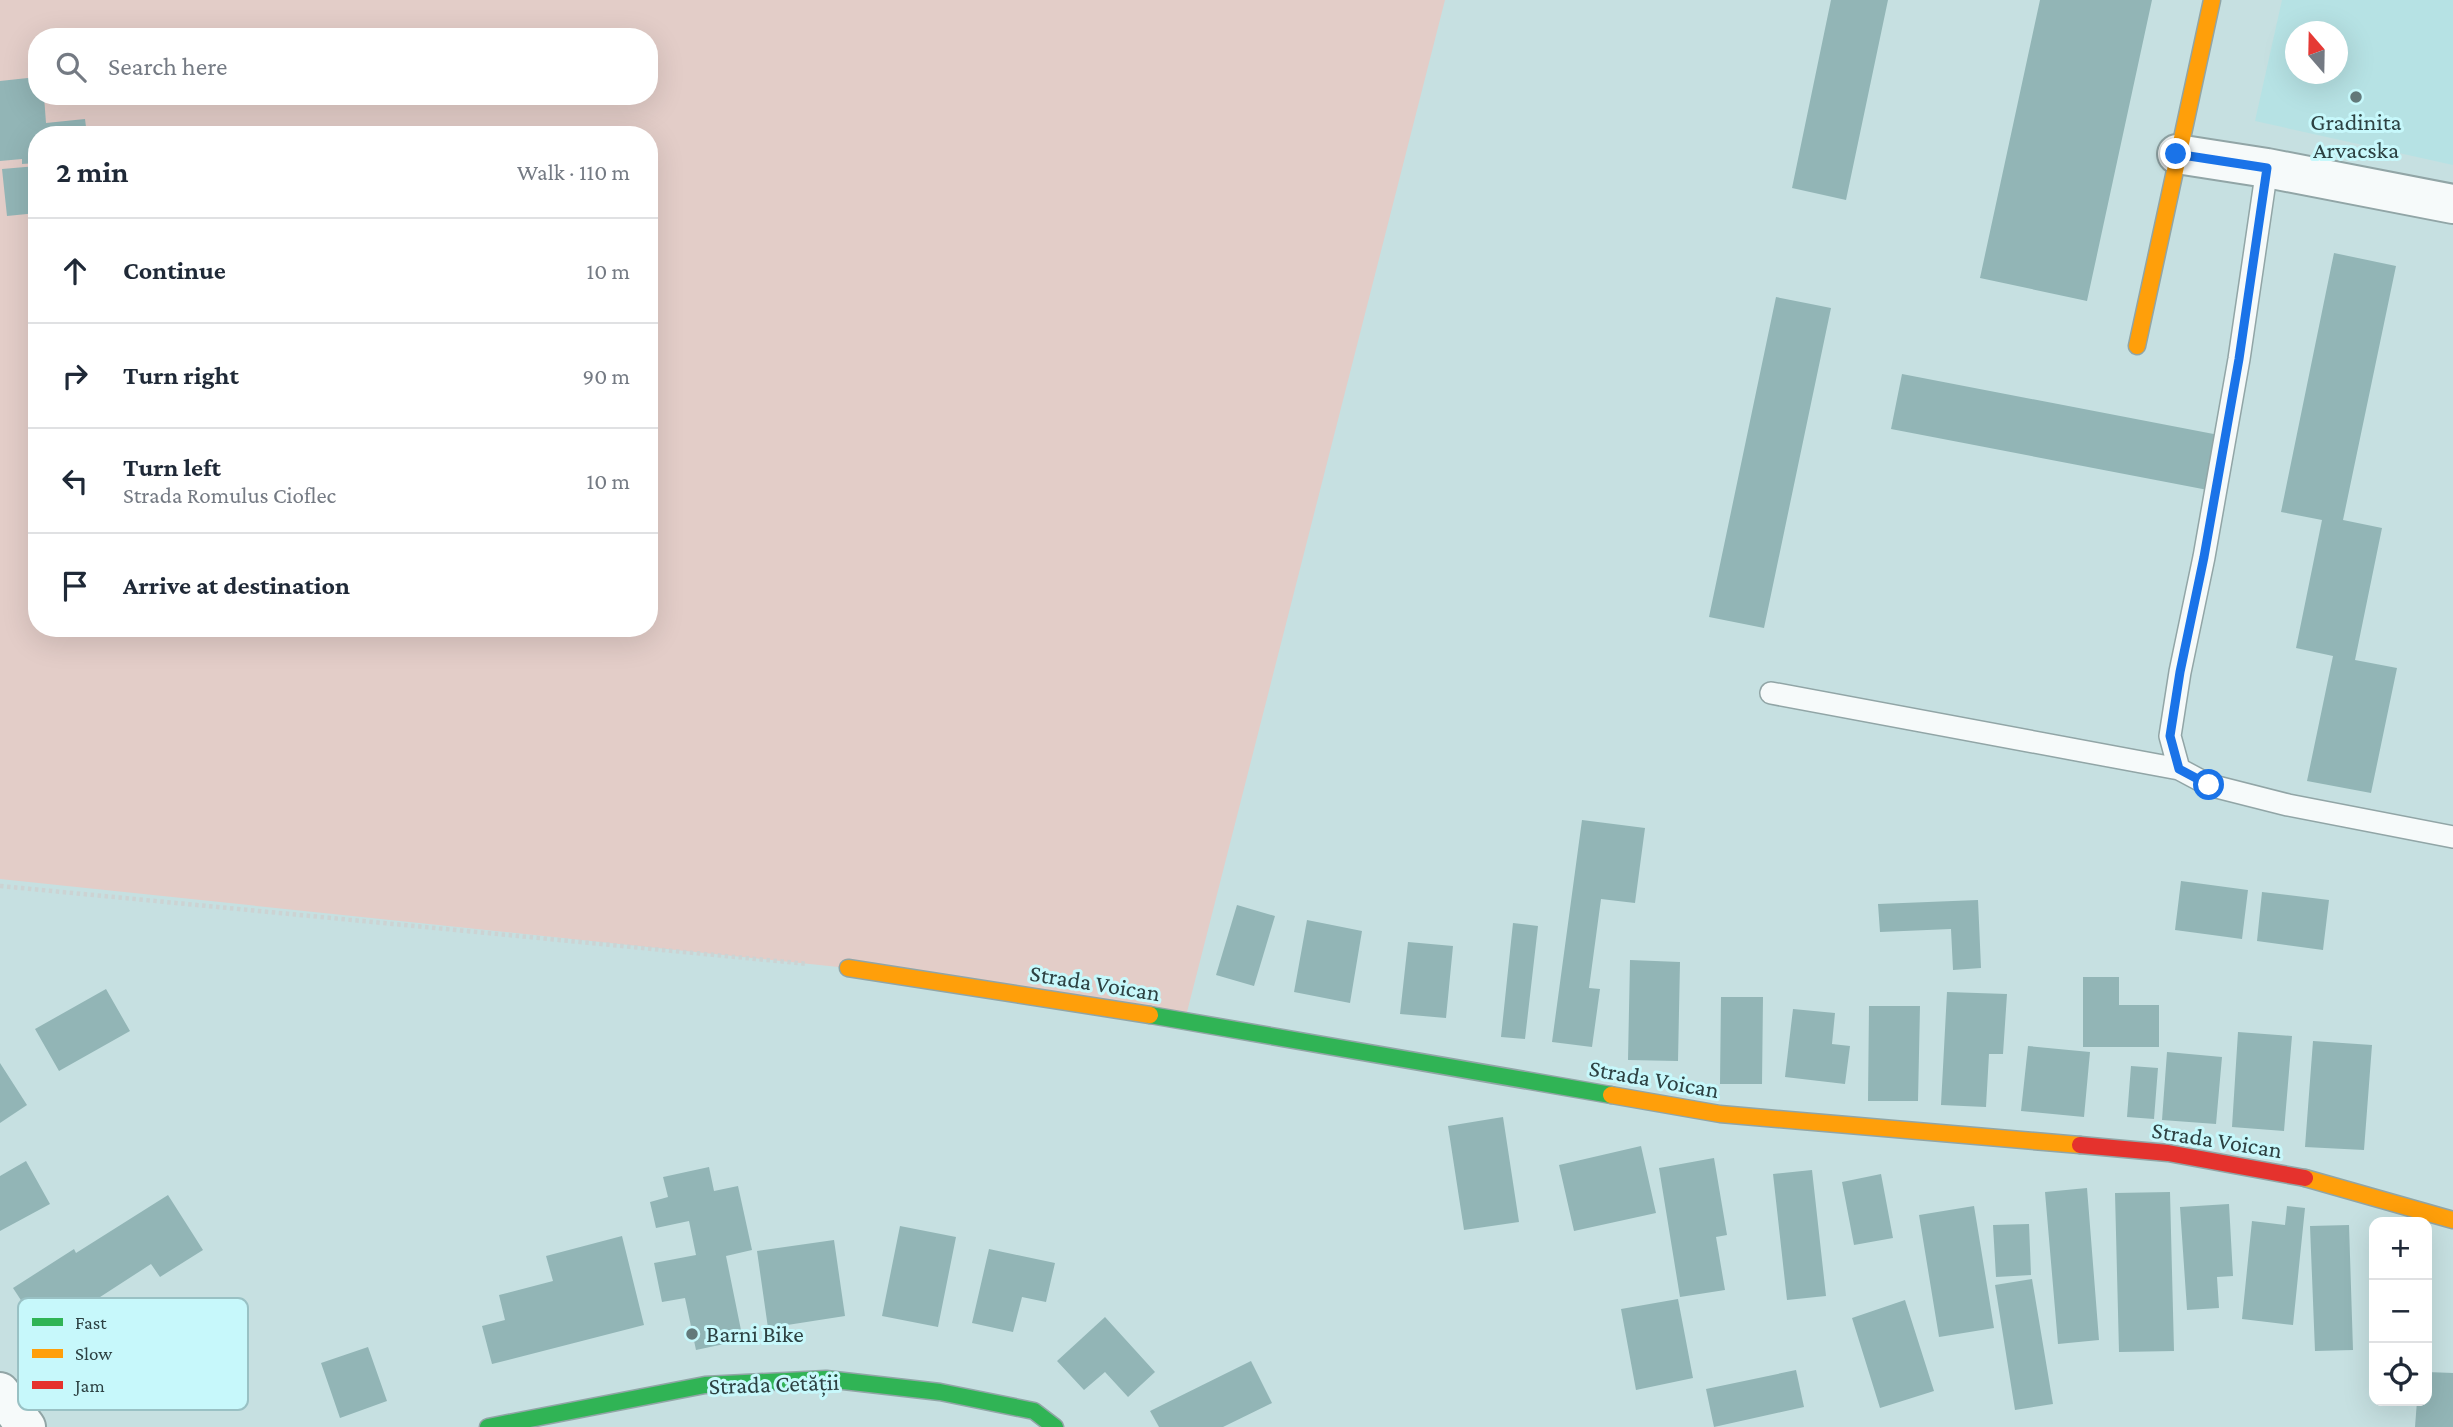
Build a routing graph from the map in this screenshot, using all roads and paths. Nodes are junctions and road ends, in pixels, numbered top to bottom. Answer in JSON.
{"nodes":[{"id":1,"x":2212,"y":0,"type":"edge"},
{"id":2,"x":2176,"y":154,"type":"junction"},
{"id":3,"x":2267,"y":168,"type":"junction"},
{"id":4,"x":2453,"y":204,"type":"edge"},
{"id":5,"x":2137,"y":346,"type":"dead end"},
{"id":6,"x":1771,"y":693,"type":"dead end"},
{"id":7,"x":2179,"y":769,"type":"junction"},
{"id":8,"x":2453,"y":836,"type":"edge"},
{"id":9,"x":0,"y":886,"type":"edge"},
{"id":10,"x":848,"y":968,"type":"joint"},
{"id":11,"x":2453,"y":1220,"type":"edge"},
{"id":12,"x":0,"y":1392,"type":"edge"},
{"id":13,"x":26,"y":1427,"type":"edge"},
{"id":14,"x":488,"y":1427,"type":"edge"},
{"id":15,"x":1055,"y":1427,"type":"edge"}],
"edges":[{"from":1,"to":2,"type":"street"},
{"from":2,"to":3,"type":"street"},
{"from":2,"to":5,"type":"street"},
{"from":3,"to":4,"type":"street"},
{"from":3,"to":7,"type":"lane"},
{"from":6,"to":7,"type":"lane"},
{"from":7,"to":8,"type":"lane"},
{"from":9,"to":10,"type":"path"},
{"from":10,"to":11,"type":"street","name":"Strada Voican"},
{"from":12,"to":13,"type":"street"},
{"from":14,"to":15,"type":"street","name":"Strada Cetății"}]}
